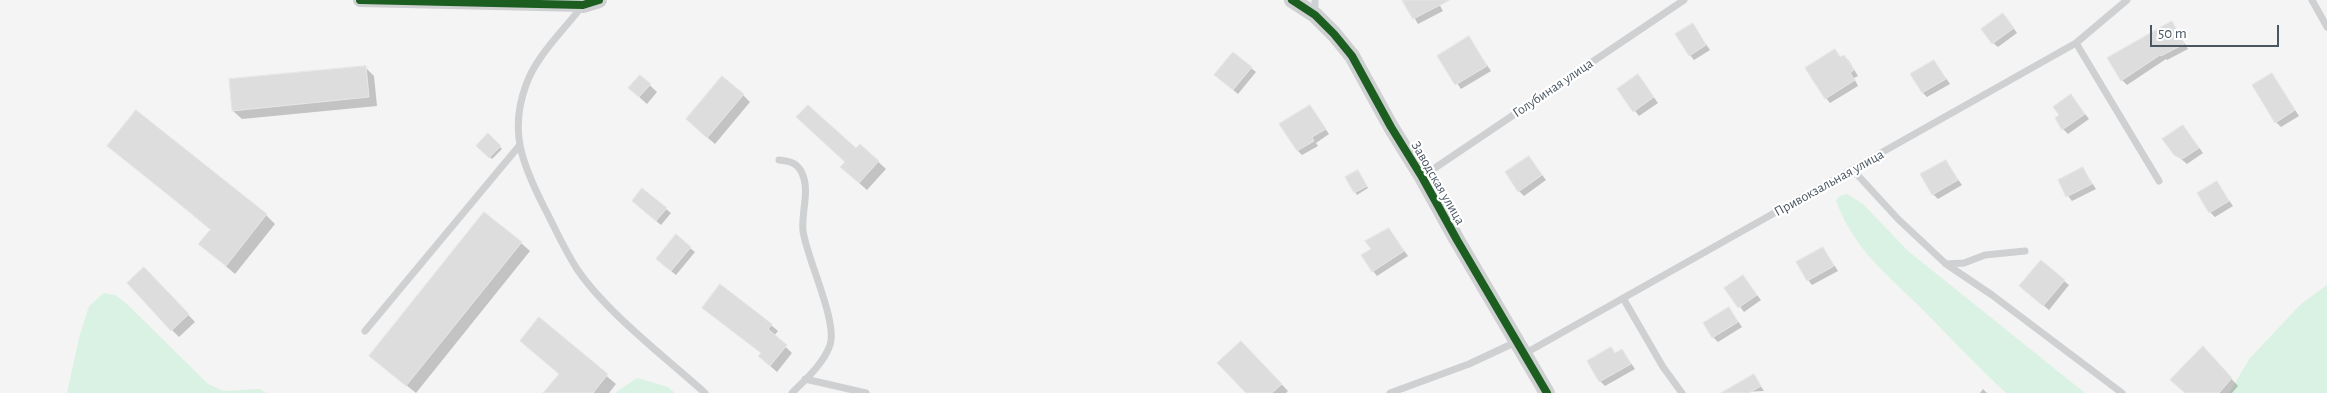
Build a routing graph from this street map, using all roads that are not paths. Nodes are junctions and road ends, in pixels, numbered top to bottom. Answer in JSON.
{"nodes":[{"id":1,"x":360,"y":0,"type":"edge"},
{"id":2,"x":599,"y":0,"type":"edge"},
{"id":3,"x":1292,"y":0,"type":"edge"},
{"id":4,"x":1684,"y":0,"type":"edge"},
{"id":5,"x":2127,"y":0,"type":"edge"},
{"id":6,"x":2312,"y":0,"type":"edge"},
{"id":7,"x":583,"y":5,"type":"junction"},
{"id":8,"x":1315,"y":8,"type":"edge"},
{"id":9,"x":2327,"y":27,"type":"edge"},
{"id":10,"x":2076,"y":42,"type":"junction"},
{"id":11,"x":518,"y":146,"type":"junction"},
{"id":12,"x":779,"y":160,"type":"dead end"},
{"id":13,"x":1853,"y":170,"type":"junction"},
{"id":14,"x":1422,"y":177,"type":"junction"},
{"id":15,"x":2159,"y":181,"type":"dead end"},
{"id":16,"x":2025,"y":251,"type":"dead end"},
{"id":17,"x":1946,"y":264,"type":"junction"},
{"id":18,"x":1623,"y":298,"type":"junction"},
{"id":19,"x":365,"y":331,"type":"dead end"},
{"id":20,"x":1520,"y":348,"type":"junction"},
{"id":21,"x":805,"y":379,"type":"junction"},
{"id":22,"x":705,"y":393,"type":"edge"},
{"id":23,"x":792,"y":393,"type":"edge"},
{"id":24,"x":866,"y":393,"type":"edge"},
{"id":25,"x":1390,"y":393,"type":"edge"},
{"id":26,"x":1547,"y":393,"type":"edge"},
{"id":27,"x":1682,"y":393,"type":"edge"},
{"id":28,"x":2122,"y":393,"type":"edge"}],
"edges":[{"from":1,"to":7,"type":"street"},
{"from":2,"to":7,"type":"street"},
{"from":3,"to":8,"type":"street","name":"Заводская улица"},
{"from":4,"to":14,"type":"lane","name":"Голубиная улица"},
{"from":5,"to":10,"type":"lane","name":"Привокзальная улица"},
{"from":6,"to":9,"type":"lane"},
{"from":7,"to":11,"type":"lane"},
{"from":8,"to":14,"type":"street","name":"Заводская улица"},
{"from":10,"to":13,"type":"lane","name":"Привокзальная улица"},
{"from":10,"to":15,"type":"lane"},
{"from":11,"to":19,"type":"lane"},
{"from":11,"to":22,"type":"lane"},
{"from":12,"to":21,"type":"lane"},
{"from":13,"to":17,"type":"lane"},
{"from":13,"to":18,"type":"lane","name":"Привокзальная улица"},
{"from":14,"to":20,"type":"street","name":"Заводская улица"},
{"from":16,"to":17,"type":"lane"},
{"from":17,"to":28,"type":"lane"},
{"from":18,"to":20,"type":"lane","name":"Привокзальная улица"},
{"from":18,"to":27,"type":"lane"},
{"from":20,"to":25,"type":"lane","name":"Привокзальная улица"},
{"from":20,"to":26,"type":"street","name":"Заводская улица"},
{"from":21,"to":23,"type":"lane"},
{"from":21,"to":24,"type":"lane"}]}
